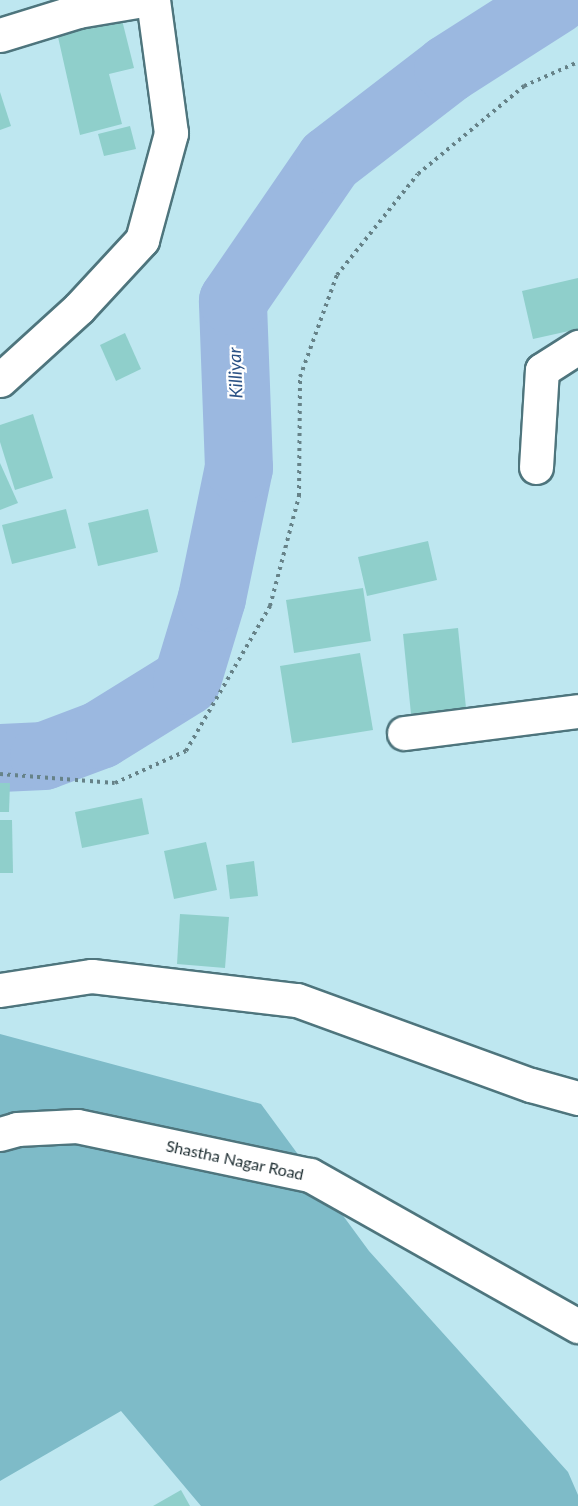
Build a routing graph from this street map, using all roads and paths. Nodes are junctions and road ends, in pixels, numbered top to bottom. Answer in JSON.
{"nodes":[{"id":1,"x":143,"y":0,"type":"edge"},
{"id":2,"x":153,"y":0,"type":"edge"},
{"id":3,"x":0,"y":35,"type":"edge"},
{"id":4,"x":578,"y":62,"type":"edge"},
{"id":5,"x":578,"y":347,"type":"edge"},
{"id":6,"x":0,"y":380,"type":"edge"},
{"id":7,"x":536,"y":467,"type":"dead end"},
{"id":8,"x":578,"y":711,"type":"edge"},
{"id":9,"x":404,"y":733,"type":"dead end"},
{"id":10,"x":0,"y":774,"type":"edge"},
{"id":11,"x":0,"y":990,"type":"edge"},
{"id":12,"x":578,"y":1098,"type":"edge"},
{"id":13,"x":0,"y":1134,"type":"edge"},
{"id":14,"x":578,"y":1326,"type":"edge"}],
"edges":[{"from":1,"to":3,"type":"street"},
{"from":2,"to":6,"type":"street"},
{"from":4,"to":10,"type":"path"},
{"from":5,"to":7,"type":"street"},
{"from":8,"to":9,"type":"street"},
{"from":11,"to":12,"type":"street"},
{"from":13,"to":14,"type":"street","name":"Shastha Nagar Road"}]}
